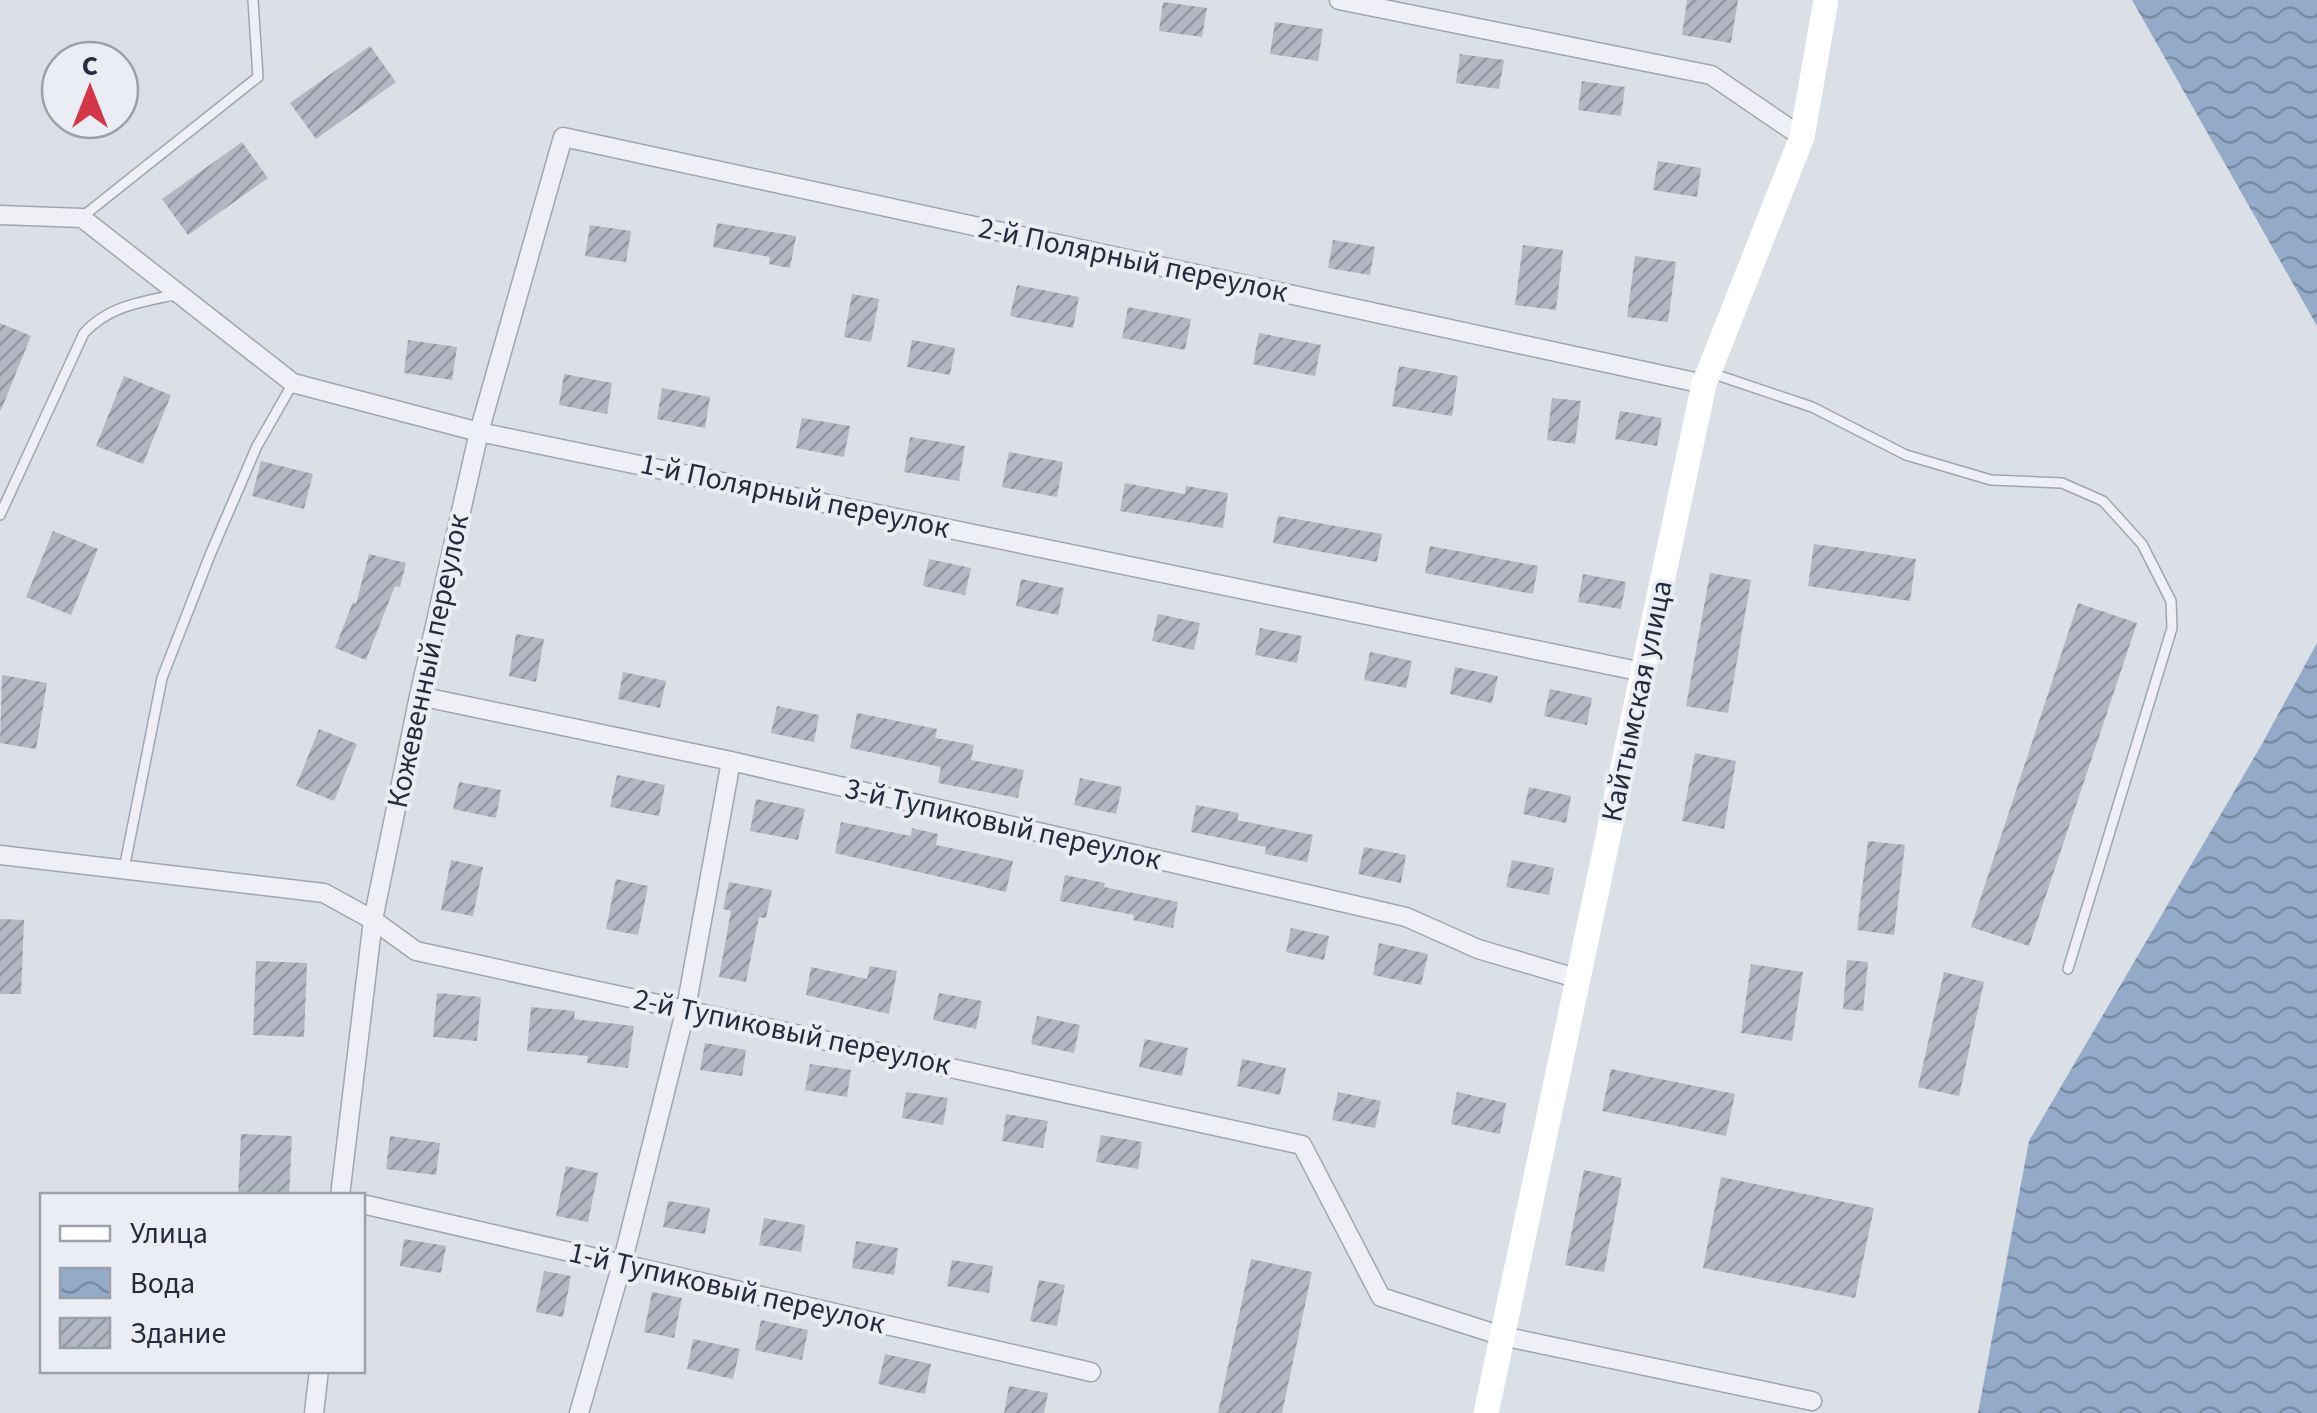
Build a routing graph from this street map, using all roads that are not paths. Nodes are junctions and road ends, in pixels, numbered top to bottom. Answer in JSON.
{"nodes":[{"id":1,"x":253,"y":0,"type":"edge"},
{"id":2,"x":1339,"y":0,"type":"edge"},
{"id":3,"x":1826,"y":0,"type":"edge"},
{"id":4,"x":563,"y":136,"type":"joint"},
{"id":5,"x":1802,"y":136,"type":"junction"},
{"id":6,"x":0,"y":214,"type":"edge"},
{"id":7,"x":82,"y":218,"type":"junction"},
{"id":8,"x":178,"y":294,"type":"junction"},
{"id":9,"x":1706,"y":378,"type":"junction"},
{"id":10,"x":293,"y":384,"type":"junction"},
{"id":11,"x":479,"y":432,"type":"junction"},
{"id":12,"x":0,"y":515,"type":"edge"},
{"id":13,"x":1643,"y":672,"type":"junction"},
{"id":14,"x":419,"y":696,"type":"junction"},
{"id":15,"x":731,"y":761,"type":"junction"},
{"id":16,"x":0,"y":855,"type":"edge"},
{"id":17,"x":124,"y":870,"type":"junction"},
{"id":18,"x":372,"y":920,"type":"junction"},
{"id":19,"x":2068,"y":968,"type":"dead end"},
{"id":20,"x":1579,"y":979,"type":"junction"},
{"id":21,"x":686,"y":1008,"type":"junction"},
{"id":22,"x":340,"y":1193,"type":"edge"},
{"id":23,"x":365,"y":1205,"type":"edge"},
{"id":24,"x":622,"y":1264,"type":"junction"},
{"id":25,"x":1502,"y":1336,"type":"junction"},
{"id":26,"x":1091,"y":1372,"type":"dead end"},
{"id":27,"x":319,"y":1373,"type":"edge"},
{"id":28,"x":1812,"y":1402,"type":"dead end"},
{"id":29,"x":314,"y":1413,"type":"edge"},
{"id":30,"x":579,"y":1413,"type":"edge"},
{"id":31,"x":1486,"y":1413,"type":"edge"}],
"edges":[{"from":1,"to":7,"type":"lane"},
{"from":2,"to":5,"type":"street"},
{"from":3,"to":5,"type":"street","name":"Кайтымская улица"},
{"from":4,"to":9,"type":"street","name":"2-й Полярный переулок"},
{"from":4,"to":11,"type":"street","name":"Кожевенный переулок"},
{"from":5,"to":9,"type":"street","name":"Кайтымская улица"},
{"from":6,"to":7,"type":"street"},
{"from":7,"to":8,"type":"street","name":"1-й Полярный переулок"},
{"from":8,"to":10,"type":"street","name":"1-й Полярный переулок"},
{"from":8,"to":12,"type":"lane"},
{"from":9,"to":13,"type":"street","name":"Кайтымская улица"},
{"from":9,"to":19,"type":"lane"},
{"from":10,"to":11,"type":"street","name":"1-й Полярный переулок"},
{"from":10,"to":17,"type":"lane"},
{"from":11,"to":13,"type":"street","name":"1-й Полярный переулок"},
{"from":11,"to":14,"type":"street","name":"Кожевенный переулок"},
{"from":13,"to":20,"type":"street","name":"Кайтымская улица"},
{"from":14,"to":15,"type":"street","name":"3-й Тупиковый переулок"},
{"from":14,"to":18,"type":"street","name":"Кожевенный переулок"},
{"from":15,"to":20,"type":"street","name":"3-й Тупиковый переулок"},
{"from":15,"to":21,"type":"street"},
{"from":16,"to":17,"type":"street","name":"2-й Тупиковый переулок"},
{"from":17,"to":18,"type":"street","name":"2-й Тупиковый переулок"},
{"from":18,"to":21,"type":"street","name":"2-й Тупиковый переулок"},
{"from":18,"to":22,"type":"street","name":"Кожевенный переулок"},
{"from":20,"to":25,"type":"street","name":"Кайтымская улица"},
{"from":21,"to":24,"type":"street"},
{"from":21,"to":25,"type":"street","name":"2-й Тупиковый переулок"},
{"from":23,"to":24,"type":"street","name":"1-й Тупиковый переулок"},
{"from":24,"to":26,"type":"street","name":"1-й Тупиковый переулок"},
{"from":24,"to":30,"type":"street"},
{"from":25,"to":28,"type":"street","name":"2-й Тупиковый переулок"},
{"from":25,"to":31,"type":"street","name":"Кайтымская улица"},
{"from":27,"to":29,"type":"street"}]}
